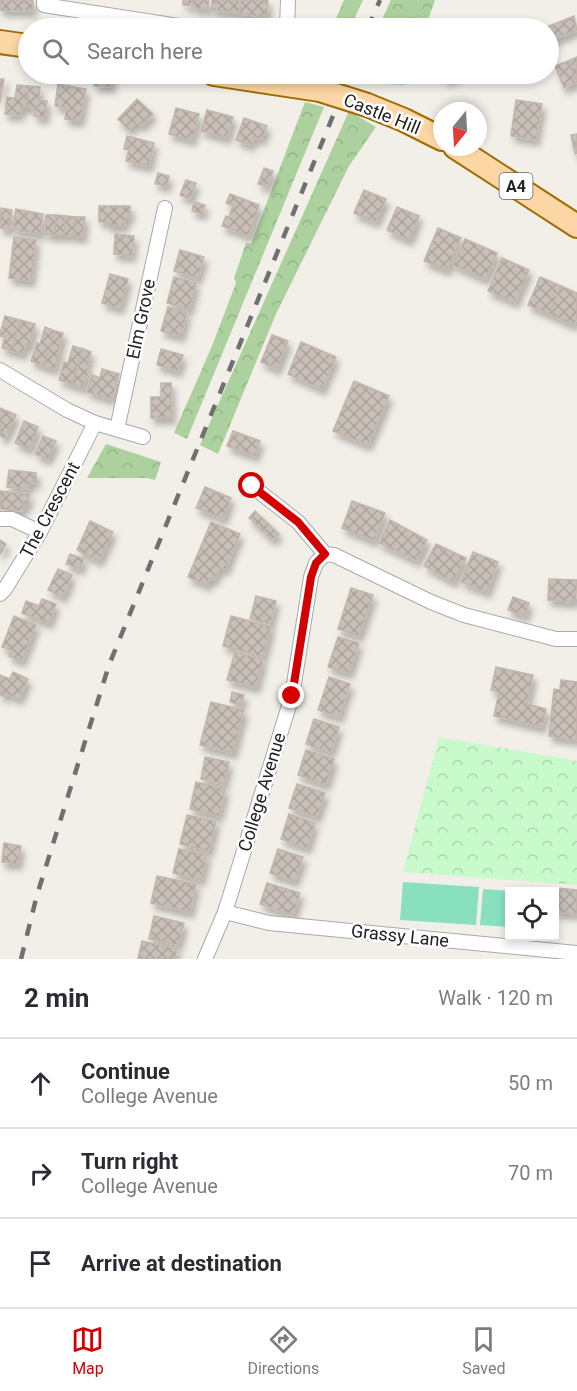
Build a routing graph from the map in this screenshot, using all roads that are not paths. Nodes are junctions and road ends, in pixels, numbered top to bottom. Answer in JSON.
{"nodes":[{"id":1,"x":288,"y":0,"type":"edge"},
{"id":2,"x":44,"y":3,"type":"edge"},
{"id":3,"x":132,"y":18,"type":"edge"},
{"id":4,"x":287,"y":18,"type":"edge"},
{"id":5,"x":0,"y":42,"type":"edge"},
{"id":6,"x":18,"y":45,"type":"edge"},
{"id":7,"x":280,"y":84,"type":"edge"},
{"id":8,"x":433,"y":134,"type":"edge"},
{"id":9,"x":469,"y":156,"type":"edge"},
{"id":10,"x":165,"y":208,"type":"dead end"},
{"id":11,"x":577,"y":226,"type":"edge"},
{"id":12,"x":0,"y":370,"type":"edge"},
{"id":13,"x":95,"y":423,"type":"junction"},
{"id":14,"x":117,"y":429,"type":"junction"},
{"id":15,"x":143,"y":437,"type":"dead end"},
{"id":16,"x":252,"y":486,"type":"dead end"},
{"id":17,"x":0,"y":519,"type":"edge"},
{"id":18,"x":40,"y":532,"type":"junction"},
{"id":19,"x":325,"y":554,"type":"junction"},
{"id":20,"x":0,"y":594,"type":"edge"},
{"id":21,"x":577,"y":639,"type":"edge"},
{"id":22,"x":225,"y":912,"type":"junction"},
{"id":23,"x":577,"y":953,"type":"edge"},
{"id":24,"x":205,"y":959,"type":"edge"}],
"edges":[{"from":1,"to":4,"type":"street"},
{"from":2,"to":3,"type":"street"},
{"from":5,"to":6,"type":"main road"},
{"from":7,"to":8,"type":"main road","name":"Castle Hill","bridge":true},
{"from":9,"to":11,"type":"main road","number":"A4"},
{"from":10,"to":14,"type":"street","name":"Elm Grove"},
{"from":12,"to":13,"type":"street"},
{"from":13,"to":14,"type":"street"},
{"from":13,"to":18,"type":"street","name":"The Crescent"},
{"from":14,"to":15,"type":"street"},
{"from":16,"to":19,"type":"street"},
{"from":17,"to":18,"type":"street"},
{"from":18,"to":20,"type":"street","name":"The Crescent"},
{"from":19,"to":21,"type":"street"},
{"from":19,"to":22,"type":"street","name":"College Avenue"},
{"from":22,"to":23,"type":"street","name":"Grassy Lane"},
{"from":22,"to":24,"type":"street","name":"College Avenue"}]}
